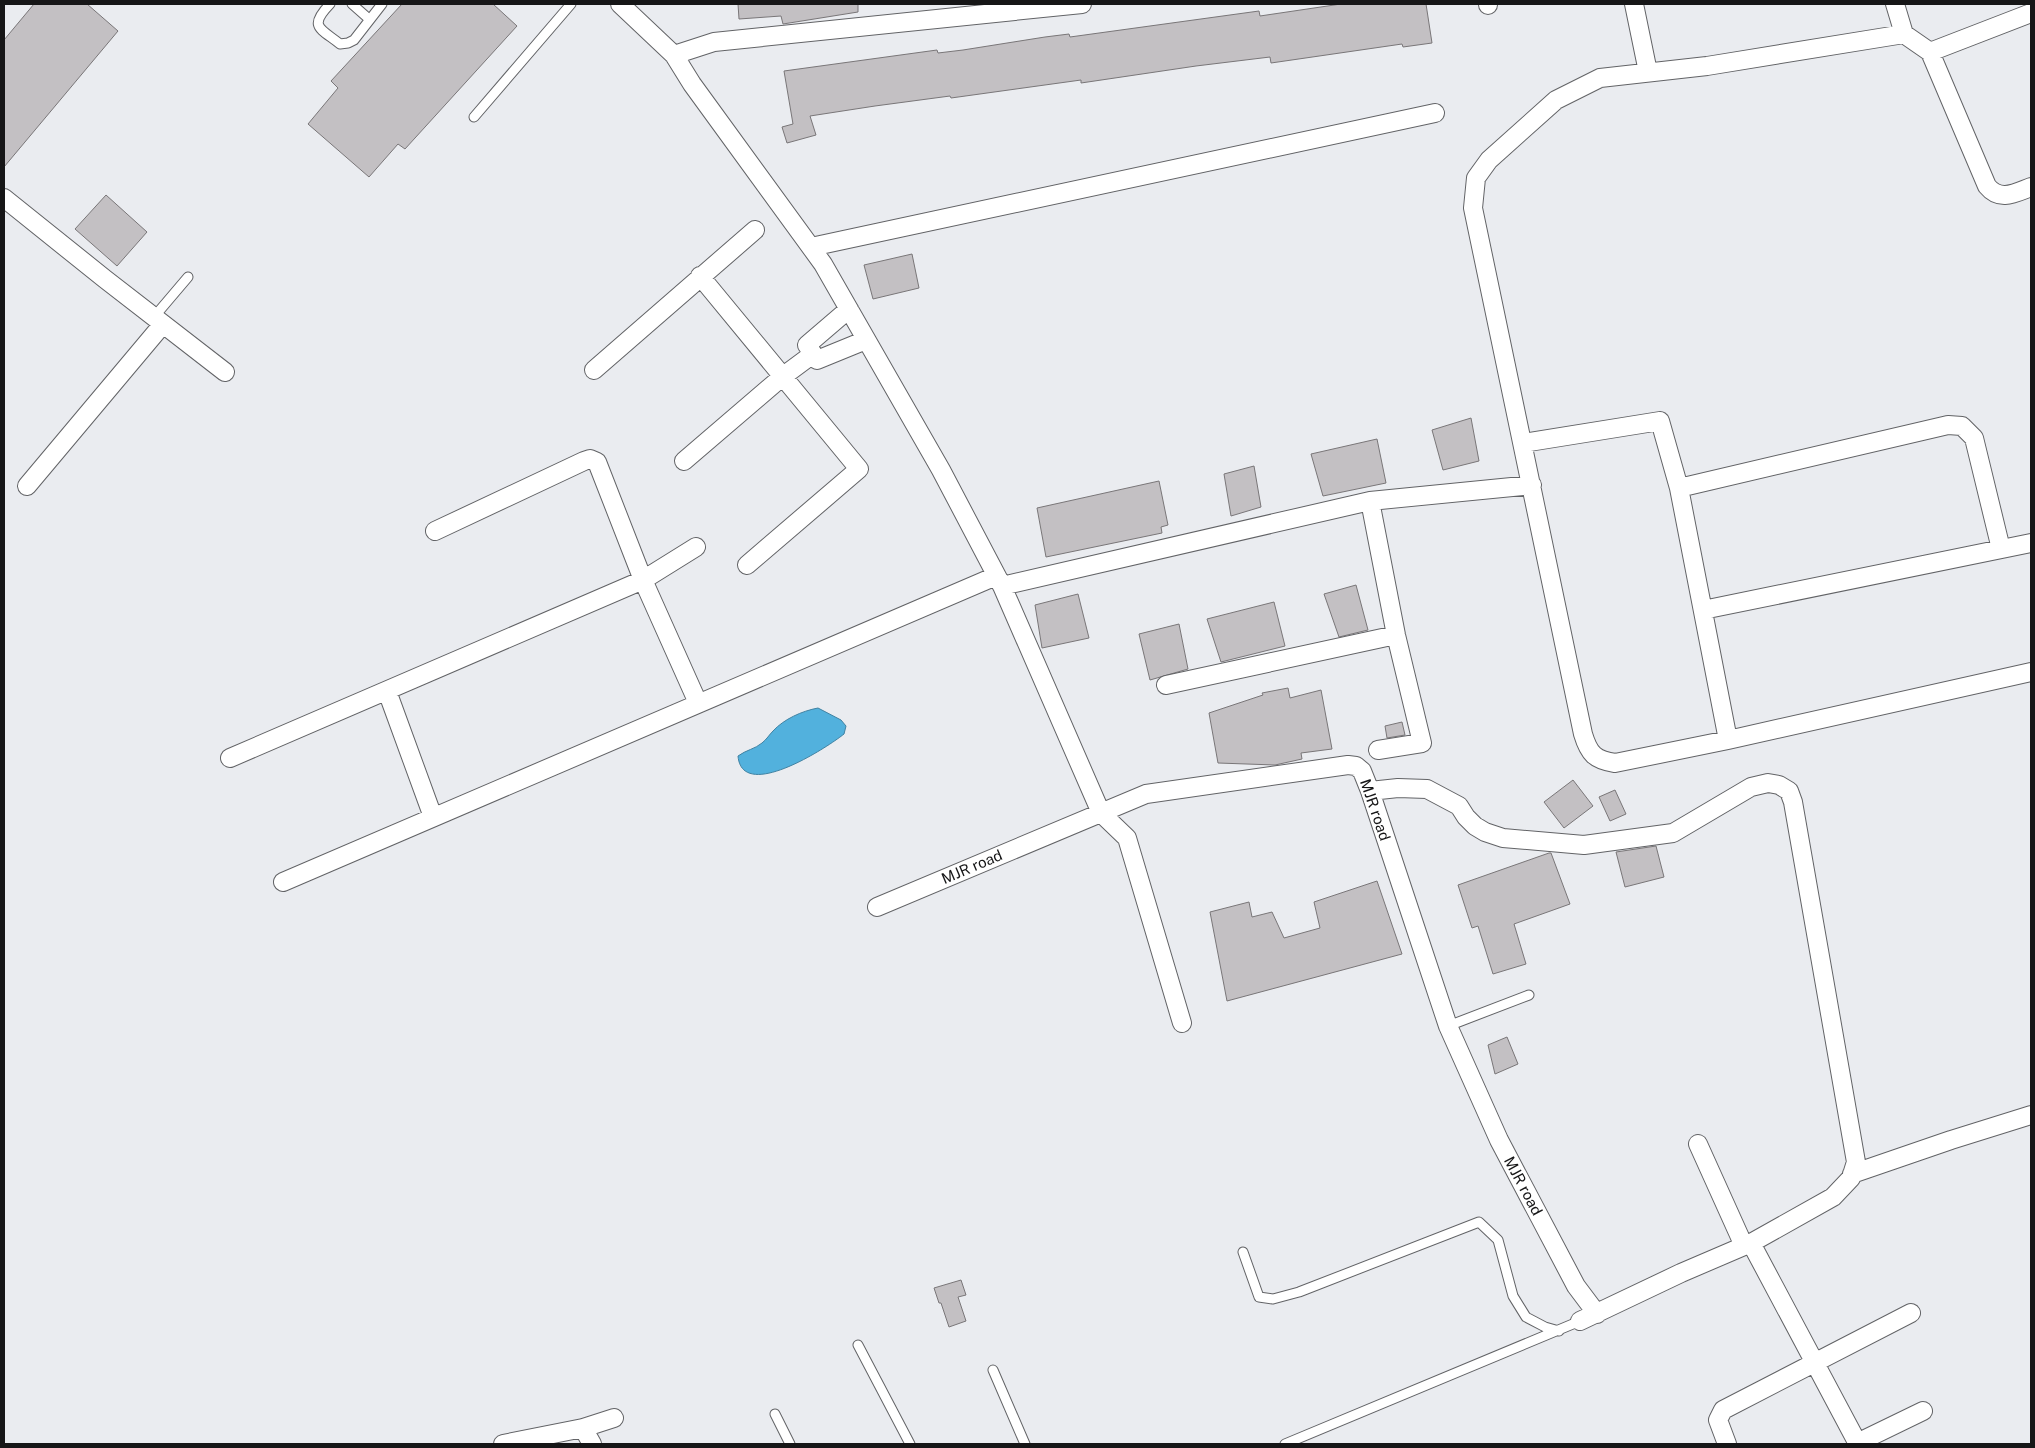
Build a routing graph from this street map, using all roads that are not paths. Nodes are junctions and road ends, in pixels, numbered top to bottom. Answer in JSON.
{"nodes":[{"id":1,"x":330,"y":4,"type":"edge"},
{"id":2,"x":352,"y":4,"type":"edge"},
{"id":3,"x":382,"y":4,"type":"edge"},
{"id":4,"x":571,"y":4,"type":"edge"},
{"id":5,"x":620,"y":4,"type":"edge"},
{"id":6,"x":1082,"y":4,"type":"edge"},
{"id":7,"x":1634,"y":4,"type":"edge"},
{"id":8,"x":1895,"y":4,"type":"edge"},
{"id":9,"x":2031,"y":13,"type":"edge"},
{"id":10,"x":369,"y":19,"type":"junction"},
{"id":11,"x":1904,"y":34,"type":"junction"},
{"id":12,"x":1930,"y":52,"type":"junction"},
{"id":13,"x":674,"y":55,"type":"junction"},
{"id":14,"x":1648,"y":72,"type":"junction"},
{"id":15,"x":1434,"y":113,"type":"dead end"},
{"id":16,"x":474,"y":117,"type":"dead end"},
{"id":17,"x":2031,"y":187,"type":"edge"},
{"id":18,"x":4,"y":198,"type":"edge"},
{"id":19,"x":755,"y":230,"type":"dead end"},
{"id":20,"x":811,"y":247,"type":"junction"},
{"id":21,"x":188,"y":276,"type":"dead end"},
{"id":22,"x":700,"y":276,"type":"junction"},
{"id":23,"x":849,"y":309,"type":"junction"},
{"id":24,"x":159,"y":320,"type":"junction"},
{"id":25,"x":866,"y":340,"type":"junction"},
{"id":26,"x":813,"y":354,"type":"junction"},
{"id":27,"x":594,"y":370,"type":"dead end"},
{"id":28,"x":226,"y":372,"type":"dead end"},
{"id":29,"x":782,"y":377,"type":"junction"},
{"id":30,"x":1523,"y":443,"type":"junction"},
{"id":31,"x":684,"y":461,"type":"dead end"},
{"id":32,"x":1532,"y":485,"type":"junction"},
{"id":33,"x":26,"y":486,"type":"dead end"},
{"id":34,"x":1679,"y":488,"type":"junction"},
{"id":35,"x":1370,"y":501,"type":"junction"},
{"id":36,"x":435,"y":531,"type":"dead end"},
{"id":37,"x":2031,"y":542,"type":"edge"},
{"id":38,"x":696,"y":548,"type":"dead end"},
{"id":39,"x":2001,"y":549,"type":"junction"},
{"id":40,"x":747,"y":565,"type":"dead end"},
{"id":41,"x":642,"y":580,"type":"junction"},
{"id":42,"x":999,"y":581,"type":"junction"},
{"id":43,"x":1703,"y":610,"type":"junction"},
{"id":44,"x":1396,"y":635,"type":"junction"},
{"id":45,"x":2031,"y":672,"type":"edge"},
{"id":46,"x":1166,"y":685,"type":"dead end"},
{"id":47,"x":387,"y":691,"type":"junction"},
{"id":48,"x":698,"y":703,"type":"junction"},
{"id":49,"x":1728,"y":740,"type":"junction"},
{"id":50,"x":1378,"y":750,"type":"dead end"},
{"id":51,"x":230,"y":758,"type":"dead end"},
{"id":52,"x":1370,"y":791,"type":"junction"},
{"id":53,"x":1101,"y":813,"type":"junction"},
{"id":54,"x":433,"y":817,"type":"junction"},
{"id":55,"x":283,"y":882,"type":"dead end"},
{"id":56,"x":877,"y":907,"type":"dead end"},
{"id":57,"x":1529,"y":995,"type":"dead end"},
{"id":58,"x":1182,"y":1023,"type":"dead end"},
{"id":59,"x":1448,"y":1026,"type":"junction"},
{"id":60,"x":2031,"y":1115,"type":"edge"},
{"id":61,"x":1698,"y":1144,"type":"dead end"},
{"id":62,"x":1852,"y":1174,"type":"junction"},
{"id":63,"x":1747,"y":1245,"type":"junction"},
{"id":64,"x":1242,"y":1252,"type":"dead end"},
{"id":65,"x":1911,"y":1313,"type":"dead end"},
{"id":66,"x":1597,"y":1314,"type":"junction"},
{"id":67,"x":1580,"y":1321,"type":"joint"},
{"id":68,"x":1559,"y":1331,"type":"junction"},
{"id":69,"x":858,"y":1345,"type":"dead end"},
{"id":70,"x":1815,"y":1363,"type":"junction"},
{"id":71,"x":993,"y":1370,"type":"dead end"},
{"id":72,"x":1923,"y":1411,"type":"dead end"},
{"id":73,"x":775,"y":1414,"type":"dead end"},
{"id":74,"x":614,"y":1418,"type":"dead end"},
{"id":75,"x":582,"y":1428,"type":"junction"},
{"id":76,"x":1857,"y":1443,"type":"edge"},
{"id":77,"x":503,"y":1444,"type":"edge"},
{"id":78,"x":592,"y":1444,"type":"edge"},
{"id":79,"x":790,"y":1444,"type":"edge"},
{"id":80,"x":910,"y":1444,"type":"edge"},
{"id":81,"x":1025,"y":1444,"type":"edge"},
{"id":82,"x":1286,"y":1444,"type":"edge"},
{"id":83,"x":1727,"y":1444,"type":"edge"}],
"edges":[{"from":1,"to":10,"type":"lane"},
{"from":2,"to":10,"type":"lane"},
{"from":3,"to":10,"type":"lane"},
{"from":4,"to":16,"type":"lane"},
{"from":5,"to":13,"type":"street"},
{"from":6,"to":13,"type":"street"},
{"from":7,"to":14,"type":"street"},
{"from":8,"to":11,"type":"street"},
{"from":9,"to":12,"type":"street"},
{"from":11,"to":12,"type":"street"},
{"from":11,"to":14,"type":"street"},
{"from":12,"to":17,"type":"street"},
{"from":13,"to":20,"type":"street"},
{"from":14,"to":30,"type":"street"},
{"from":15,"to":20,"type":"street"},
{"from":18,"to":24,"type":"street"},
{"from":19,"to":22,"type":"street"},
{"from":20,"to":23,"type":"street"},
{"from":21,"to":24,"type":"lane"},
{"from":22,"to":27,"type":"street"},
{"from":22,"to":29,"type":"street"},
{"from":23,"to":25,"type":"street"},
{"from":23,"to":26,"type":"street"},
{"from":24,"to":28,"type":"street"},
{"from":24,"to":33,"type":"street"},
{"from":25,"to":26,"type":"street"},
{"from":25,"to":42,"type":"street"},
{"from":26,"to":29,"type":"street"},
{"from":29,"to":31,"type":"street"},
{"from":29,"to":40,"type":"street"},
{"from":30,"to":32,"type":"street"},
{"from":30,"to":34,"type":"street"},
{"from":32,"to":35,"type":"street"},
{"from":32,"to":49,"type":"street"},
{"from":34,"to":39,"type":"street"},
{"from":34,"to":43,"type":"street"},
{"from":35,"to":42,"type":"street"},
{"from":35,"to":44,"type":"street"},
{"from":36,"to":41,"type":"street"},
{"from":37,"to":39,"type":"street"},
{"from":38,"to":41,"type":"street"},
{"from":39,"to":43,"type":"street"},
{"from":41,"to":47,"type":"street"},
{"from":41,"to":48,"type":"street"},
{"from":42,"to":48,"type":"street"},
{"from":42,"to":53,"type":"street"},
{"from":43,"to":49,"type":"street"},
{"from":44,"to":46,"type":"street"},
{"from":44,"to":50,"type":"street"},
{"from":45,"to":49,"type":"street"},
{"from":47,"to":51,"type":"street"},
{"from":47,"to":54,"type":"street"},
{"from":48,"to":54,"type":"street"},
{"from":52,"to":53,"type":"street","name":"MJR road"},
{"from":52,"to":59,"type":"street","name":"MJR road"},
{"from":52,"to":62,"type":"street"},
{"from":53,"to":56,"type":"street","name":"MJR road"},
{"from":53,"to":58,"type":"street"},
{"from":54,"to":55,"type":"street"},
{"from":57,"to":59,"type":"lane"},
{"from":59,"to":66,"type":"street","name":"MJR road"},
{"from":60,"to":62,"type":"street"},
{"from":61,"to":63,"type":"street"},
{"from":62,"to":63,"type":"street"},
{"from":63,"to":66,"type":"street"},
{"from":63,"to":70,"type":"street"},
{"from":64,"to":68,"type":"lane"},
{"from":65,"to":70,"type":"street"},
{"from":66,"to":67,"type":"street"},
{"from":67,"to":68,"type":"lane"},
{"from":68,"to":82,"type":"lane"},
{"from":69,"to":80,"type":"lane"},
{"from":70,"to":76,"type":"street"},
{"from":70,"to":83,"type":"street"},
{"from":71,"to":81,"type":"lane"},
{"from":72,"to":76,"type":"street"},
{"from":73,"to":79,"type":"lane"},
{"from":74,"to":75,"type":"street"},
{"from":75,"to":77,"type":"street"},
{"from":75,"to":78,"type":"street"}]}
